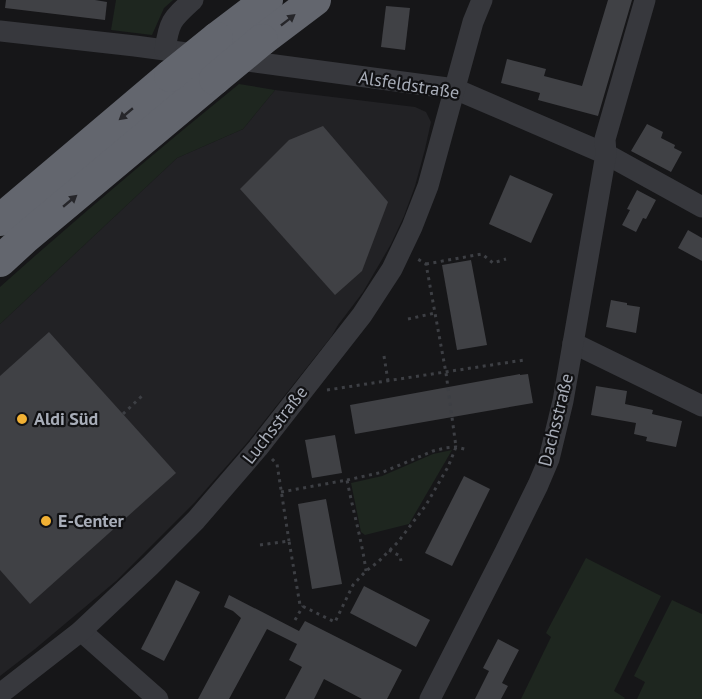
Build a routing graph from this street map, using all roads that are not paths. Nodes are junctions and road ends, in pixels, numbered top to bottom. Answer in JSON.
{"nodes":[{"id":1,"x":193,"y":0,"type":"edge"},
{"id":2,"x":267,"y":0,"type":"edge"},
{"id":3,"x":315,"y":0,"type":"edge"},
{"id":4,"x":482,"y":0,"type":"edge"},
{"id":5,"x":645,"y":0,"type":"edge"},
{"id":6,"x":0,"y":31,"type":"edge"},
{"id":7,"x":168,"y":64,"type":"junction"},
{"id":8,"x":455,"y":89,"type":"junction"},
{"id":9,"x":606,"y":154,"type":"junction"},
{"id":10,"x":702,"y":207,"type":"edge"},
{"id":11,"x":0,"y":220,"type":"edge"},
{"id":12,"x":0,"y":261,"type":"edge"},
{"id":13,"x":573,"y":343,"type":"junction"},
{"id":14,"x":702,"y":406,"type":"edge"},
{"id":15,"x":81,"y":631,"type":"junction"},
{"id":16,"x":0,"y":694,"type":"edge"},
{"id":17,"x":158,"y":699,"type":"edge"},
{"id":18,"x":430,"y":699,"type":"edge"}],
"edges":[{"from":1,"to":7,"type":"street"},
{"from":2,"to":7,"type":"highway","bridge":true},
{"from":12,"to":3,"type":"highway","one_way":true,"bridge":true},
{"from":4,"to":8,"type":"street","name":"Luchsstraße"},
{"from":5,"to":9,"type":"street","name":"Dachsstraße"},
{"from":6,"to":7,"type":"street","name":"Alsfeldstraße"},
{"from":7,"to":8,"type":"street","name":"Alsfeldstraße"},
{"from":7,"to":11,"type":"highway","one_way":true},
{"from":8,"to":9,"type":"street","name":"Alsfeldstraße"},
{"from":8,"to":15,"type":"street","name":"Luchsstraße"},
{"from":9,"to":10,"type":"street","name":"Alsfeldstraße"},
{"from":9,"to":13,"type":"street","name":"Dachsstraße"},
{"from":13,"to":14,"type":"street"},
{"from":13,"to":18,"type":"street","name":"Dachsstraße"},
{"from":15,"to":16,"type":"street","name":"Luchsstraße"},
{"from":15,"to":17,"type":"street"}]}
